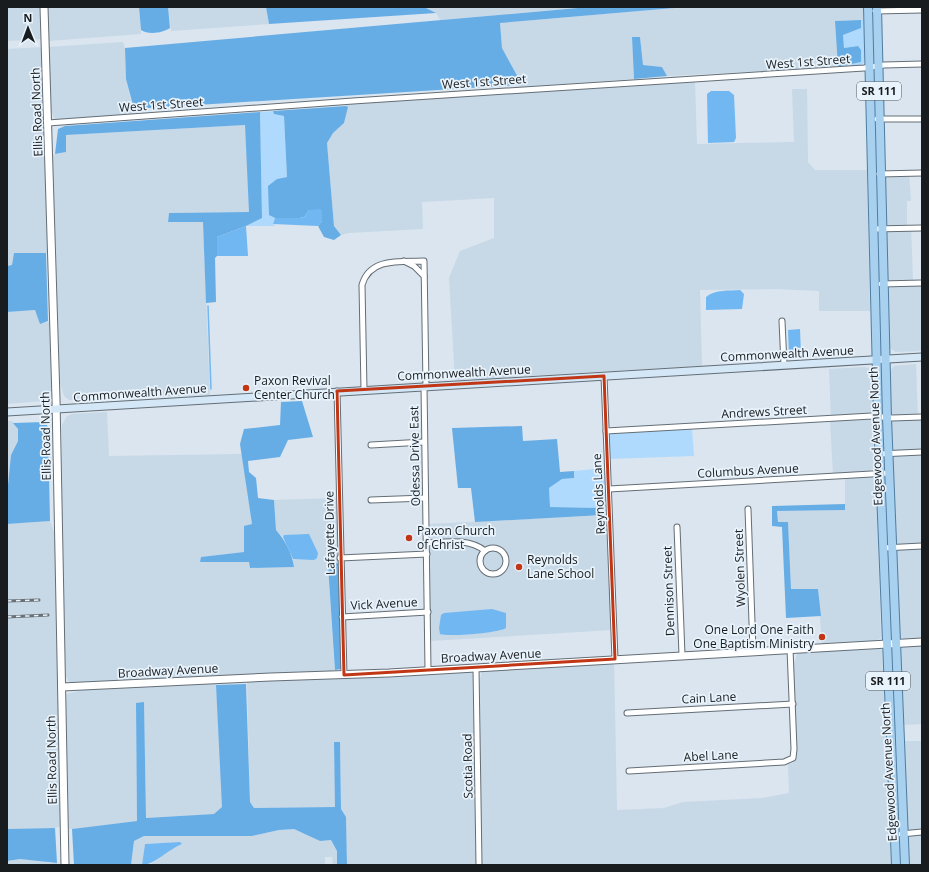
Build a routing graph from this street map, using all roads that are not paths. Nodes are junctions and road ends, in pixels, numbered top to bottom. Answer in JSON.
{"nodes":[{"id":1,"x":44,"y":7,"type":"edge"},
{"id":2,"x":869,"y":9,"type":"edge"},
{"id":3,"x":877,"y":9,"type":"edge"},
{"id":4,"x":922,"y":10,"type":"edge"},
{"id":5,"x":922,"y":64,"type":"edge"},
{"id":6,"x":879,"y":66,"type":"junction"},
{"id":7,"x":870,"y":68,"type":"junction"},
{"id":8,"x":875,"y":119,"type":"junction"},
{"id":9,"x":922,"y":119,"type":"edge"},
{"id":10,"x":48,"y":123,"type":"junction"},
{"id":11,"x":922,"y":173,"type":"edge"},
{"id":12,"x":877,"y":174,"type":"junction"},
{"id":13,"x":882,"y":228,"type":"junction"},
{"id":14,"x":922,"y":228,"type":"edge"},
{"id":15,"x":873,"y":229,"type":"junction"},
{"id":16,"x":404,"y":261,"type":"junction"},
{"id":17,"x":424,"y":276,"type":"junction"},
{"id":18,"x":922,"y":282,"type":"edge"},
{"id":19,"x":874,"y":284,"type":"junction"},
{"id":20,"x":884,"y":284,"type":"junction"},
{"id":21,"x":782,"y":321,"type":"dead end"},
{"id":22,"x":922,"y":357,"type":"edge"},
{"id":23,"x":886,"y":359,"type":"junction"},
{"id":24,"x":876,"y":360,"type":"junction"},
{"id":25,"x":784,"y":365,"type":"junction"},
{"id":26,"x":604,"y":376,"type":"junction"},
{"id":27,"x":425,"y":386,"type":"junction"},
{"id":28,"x":364,"y":390,"type":"junction"},
{"id":29,"x":337,"y":391,"type":"junction"},
{"id":30,"x":56,"y":409,"type":"junction"},
{"id":31,"x":7,"y":412,"type":"edge"},
{"id":32,"x":878,"y":417,"type":"junction"},
{"id":33,"x":887,"y":418,"type":"junction"},
{"id":34,"x":922,"y":418,"type":"edge"},
{"id":35,"x":606,"y":431,"type":"junction"},
{"id":36,"x":424,"y":442,"type":"junction"},
{"id":37,"x":371,"y":445,"type":"dead end"},
{"id":38,"x":922,"y":452,"type":"edge"},
{"id":39,"x":889,"y":453,"type":"junction"},
{"id":40,"x":879,"y":454,"type":"junction"},
{"id":41,"x":889,"y":473,"type":"junction"},
{"id":42,"x":880,"y":474,"type":"junction"},
{"id":43,"x":608,"y":489,"type":"junction"},
{"id":44,"x":425,"y":498,"type":"junction"},
{"id":45,"x":371,"y":500,"type":"dead end"},
{"id":46,"x":748,"y":509,"type":"dead end"},
{"id":47,"x":677,"y":527,"type":"dead end"},
{"id":48,"x":426,"y":542,"type":"junction"},
{"id":49,"x":922,"y":546,"type":"edge"},
{"id":50,"x":892,"y":547,"type":"junction"},
{"id":51,"x":883,"y":548,"type":"junction"},
{"id":52,"x":485,"y":551,"type":"junction"},
{"id":53,"x":426,"y":554,"type":"junction"},
{"id":54,"x":340,"y":558,"type":"junction"},
{"id":55,"x":428,"y":612,"type":"junction"},
{"id":56,"x":342,"y":617,"type":"junction"},
{"id":57,"x":922,"y":642,"type":"edge"},
{"id":58,"x":895,"y":643,"type":"junction"},
{"id":59,"x":886,"y":644,"type":"junction"},
{"id":60,"x":790,"y":649,"type":"junction"},
{"id":61,"x":753,"y":651,"type":"junction"},
{"id":62,"x":682,"y":655,"type":"junction"},
{"id":63,"x":615,"y":659,"type":"junction"},
{"id":64,"x":476,"y":668,"type":"junction"},
{"id":65,"x":428,"y":670,"type":"junction"},
{"id":66,"x":344,"y":675,"type":"junction"},
{"id":67,"x":62,"y":687,"type":"junction"},
{"id":68,"x":792,"y":704,"type":"junction"},
{"id":69,"x":626,"y":713,"type":"dead end"},
{"id":70,"x":890,"y":740,"type":"junction"},
{"id":71,"x":900,"y":740,"type":"junction"},
{"id":72,"x":629,"y":771,"type":"dead end"},
{"id":73,"x":922,"y":832,"type":"edge"},
{"id":74,"x":904,"y":833,"type":"junction"},
{"id":75,"x":895,"y":834,"type":"junction"},
{"id":76,"x":66,"y":865,"type":"edge"},
{"id":77,"x":479,"y":865,"type":"edge"},
{"id":78,"x":896,"y":865,"type":"edge"},
{"id":79,"x":905,"y":865,"type":"edge"}],
"edges":[{"from":1,"to":10,"type":"street","name":"Ellis Road North"},
{"from":2,"to":3,"type":"street"},
{"from":2,"to":7,"type":"main road","name":"Edgewood Avenue North","number":"SR 111"},
{"from":3,"to":4,"type":"street"},
{"from":3,"to":6,"type":"main road","name":"Edgewood Avenue North","number":"SR 111"},
{"from":5,"to":6,"type":"street","name":"West 1st Street"},
{"from":6,"to":7,"type":"street","name":"West 1st Street"},
{"from":6,"to":8,"type":"main road","name":"Edgewood Avenue North","number":"SR 111"},
{"from":7,"to":8,"type":"main road","name":"Edgewood Avenue North","number":"SR 111"},
{"from":7,"to":10,"type":"street","name":"West 1st Street"},
{"from":8,"to":9,"type":"street"},
{"from":8,"to":12,"type":"main road","name":"Edgewood Avenue North","number":"SR 111"},
{"from":10,"to":30,"type":"street","name":"Ellis Road North"},
{"from":11,"to":12,"type":"street"},
{"from":12,"to":13,"type":"main road","name":"Edgewood Avenue North","number":"SR 111"},
{"from":12,"to":15,"type":"main road","name":"Edgewood Avenue North","number":"SR 111"},
{"from":13,"to":14,"type":"street"},
{"from":13,"to":15,"type":"street"},
{"from":13,"to":20,"type":"main road","name":"Edgewood Avenue North","number":"SR 111"},
{"from":15,"to":19,"type":"main road","name":"Edgewood Avenue North","number":"SR 111"},
{"from":16,"to":17,"type":"street"},
{"from":16,"to":17,"type":"street","name":"Odessa Drive East"},
{"from":16,"to":28,"type":"street"},
{"from":17,"to":27,"type":"street","name":"Odessa Drive East"},
{"from":18,"to":20,"type":"street"},
{"from":19,"to":20,"type":"street"},
{"from":19,"to":24,"type":"main road","name":"Edgewood Avenue North","number":"SR 111"},
{"from":20,"to":23,"type":"main road","name":"Edgewood Avenue North","number":"SR 111"},
{"from":21,"to":25,"type":"street"},
{"from":22,"to":23,"type":"main road","name":"Commonwealth Avenue"},
{"from":23,"to":24,"type":"main road","name":"Commonwealth Avenue"},
{"from":23,"to":33,"type":"main road","name":"Edgewood Avenue North","number":"SR 111"},
{"from":24,"to":25,"type":"main road","name":"Commonwealth Avenue"},
{"from":24,"to":32,"type":"main road","name":"Edgewood Avenue North","number":"SR 111"},
{"from":25,"to":26,"type":"main road","name":"Commonwealth Avenue"},
{"from":26,"to":27,"type":"main road","name":"Commonwealth Avenue"},
{"from":26,"to":35,"type":"street","name":"Reynolds Lane"},
{"from":27,"to":28,"type":"main road","name":"Commonwealth Avenue"},
{"from":27,"to":36,"type":"street","name":"Odessa Drive East"},
{"from":28,"to":29,"type":"main road","name":"Commonwealth Avenue"},
{"from":29,"to":30,"type":"main road","name":"Commonwealth Avenue"},
{"from":29,"to":54,"type":"street","name":"Lafayette Drive"},
{"from":30,"to":31,"type":"main road","name":"Commonwealth Avenue"},
{"from":30,"to":67,"type":"street","name":"Ellis Road North"},
{"from":32,"to":33,"type":"street","name":"Andrews Street"},
{"from":32,"to":35,"type":"street","name":"Andrews Street"},
{"from":32,"to":40,"type":"main road","name":"Edgewood Avenue North","number":"SR 111"},
{"from":33,"to":34,"type":"street","name":"Andrews Street"},
{"from":33,"to":39,"type":"main road","name":"Edgewood Avenue North","number":"SR 111"},
{"from":35,"to":43,"type":"street","name":"Reynolds Lane"},
{"from":36,"to":37,"type":"street"},
{"from":36,"to":44,"type":"street","name":"Odessa Drive East"},
{"from":38,"to":39,"type":"street"},
{"from":39,"to":40,"type":"street"},
{"from":39,"to":41,"type":"main road","name":"Edgewood Avenue North","number":"SR 111"},
{"from":40,"to":42,"type":"main road","name":"Edgewood Avenue North","number":"SR 111"},
{"from":41,"to":42,"type":"street","name":"Columbus Avenue"},
{"from":41,"to":50,"type":"main road","name":"Edgewood Avenue North","number":"SR 111"},
{"from":42,"to":43,"type":"street","name":"Columbus Avenue"},
{"from":42,"to":51,"type":"main road","name":"Edgewood Avenue North","number":"SR 111"},
{"from":43,"to":63,"type":"street","name":"Reynolds Lane"},
{"from":44,"to":45,"type":"street"},
{"from":44,"to":48,"type":"street","name":"Odessa Drive East"},
{"from":46,"to":61,"type":"street","name":"Wyolen Street"},
{"from":47,"to":62,"type":"street","name":"Dennison Street"},
{"from":48,"to":52,"type":"street"},
{"from":48,"to":53,"type":"street","name":"Odessa Drive East"},
{"from":49,"to":50,"type":"street"},
{"from":50,"to":51,"type":"street"},
{"from":50,"to":58,"type":"main road","name":"Edgewood Avenue North","number":"SR 111"},
{"from":51,"to":59,"type":"main road","name":"Edgewood Avenue North","number":"SR 111"},
{"from":52,"to":52,"type":"street"},
{"from":53,"to":54,"type":"street"},
{"from":53,"to":55,"type":"street","name":"Odessa Drive East"},
{"from":54,"to":56,"type":"street","name":"Lafayette Drive"},
{"from":55,"to":56,"type":"street","name":"Vick Avenue"},
{"from":55,"to":65,"type":"street","name":"Odessa Drive East"},
{"from":56,"to":66,"type":"street","name":"Lafayette Drive"},
{"from":57,"to":58,"type":"street","name":"Broadway Avenue"},
{"from":58,"to":59,"type":"street","name":"Broadway Avenue"},
{"from":58,"to":71,"type":"main road","name":"Edgewood Avenue North","number":"SR 111"},
{"from":59,"to":60,"type":"street","name":"Broadway Avenue"},
{"from":59,"to":70,"type":"main road","name":"Edgewood Avenue North","number":"SR 111"},
{"from":60,"to":61,"type":"street","name":"Broadway Avenue"},
{"from":60,"to":68,"type":"street"},
{"from":61,"to":62,"type":"street","name":"Broadway Avenue"},
{"from":62,"to":63,"type":"street","name":"Broadway Avenue"},
{"from":63,"to":64,"type":"street","name":"Broadway Avenue"},
{"from":64,"to":65,"type":"street","name":"Broadway Avenue"},
{"from":64,"to":77,"type":"street","name":"Scotia Road"},
{"from":65,"to":66,"type":"street","name":"Broadway Avenue"},
{"from":66,"to":67,"type":"street","name":"Broadway Avenue"},
{"from":67,"to":76,"type":"street","name":"Ellis Road North"},
{"from":68,"to":69,"type":"street","name":"Cain Lane"},
{"from":68,"to":72,"type":"street","name":"Abel Lane"},
{"from":70,"to":71,"type":"street"},
{"from":70,"to":75,"type":"main road","name":"Edgewood Avenue North","number":"SR 111"},
{"from":71,"to":74,"type":"main road","name":"Edgewood Avenue North","number":"SR 111"},
{"from":73,"to":74,"type":"street"},
{"from":74,"to":75,"type":"street"},
{"from":74,"to":79,"type":"main road","name":"Edgewood Avenue North","number":"SR 111"},
{"from":75,"to":78,"type":"main road","name":"Edgewood Avenue North","number":"SR 111"}]}
